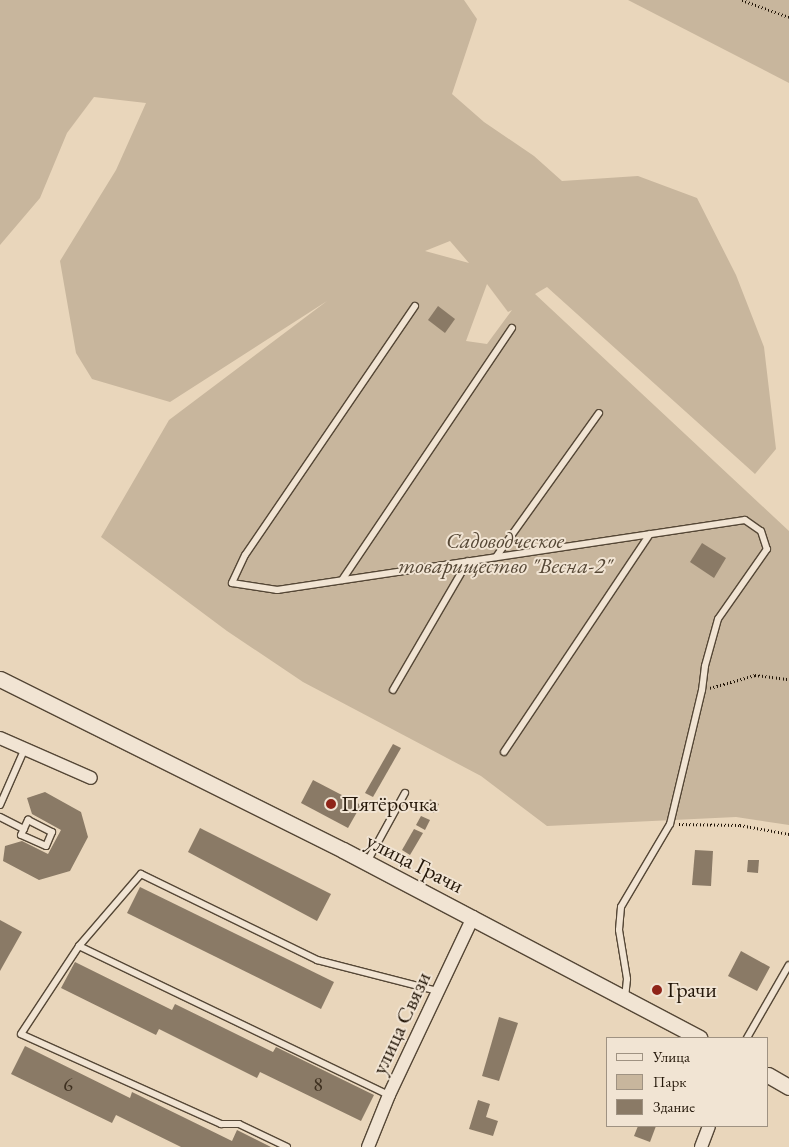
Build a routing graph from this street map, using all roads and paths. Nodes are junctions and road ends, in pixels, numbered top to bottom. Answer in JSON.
{"nodes":[{"id":1,"x":742,"y":0,"type":"edge"},
{"id":2,"x":789,"y":17,"type":"edge"},
{"id":3,"x":415,"y":306,"type":"dead end"},
{"id":4,"x":512,"y":328,"type":"dead end"},
{"id":5,"x":599,"y":413,"type":"dead end"},
{"id":6,"x":650,"y":534,"type":"junction"},
{"id":7,"x":496,"y":557,"type":"junction"},
{"id":8,"x":468,"y":561,"type":"junction"},
{"id":9,"x":342,"y":580,"type":"junction"},
{"id":10,"x":789,"y":679,"type":"edge"},
{"id":11,"x":0,"y":680,"type":"edge"},
{"id":12,"x":393,"y":690,"type":"dead end"},
{"id":13,"x":702,"y":690,"type":"junction"},
{"id":14,"x":0,"y":738,"type":"edge"},
{"id":15,"x":25,"y":748,"type":"junction"},
{"id":16,"x":504,"y":752,"type":"dead end"},
{"id":17,"x":91,"y":778,"type":"dead end"},
{"id":18,"x":405,"y":793,"type":"dead end"},
{"id":19,"x":0,"y":805,"type":"edge"},
{"id":20,"x":0,"y":817,"type":"edge"},
{"id":21,"x":670,"y":824,"type":"junction"},
{"id":22,"x":24,"y":829,"type":"junction"},
{"id":23,"x":789,"y":834,"type":"edge"},
{"id":24,"x":367,"y":862,"type":"junction"},
{"id":25,"x":473,"y":917,"type":"junction"},
{"id":26,"x":78,"y":946,"type":"junction"},
{"id":27,"x":789,"y":965,"type":"edge"},
{"id":28,"x":438,"y":992,"type":"junction"},
{"id":29,"x":624,"y":998,"type":"junction"},
{"id":30,"x":698,"y":1037,"type":"edge"},
{"id":31,"x":748,"y":1037,"type":"edge"},
{"id":32,"x":769,"y":1076,"type":"edge"},
{"id":33,"x":789,"y":1087,"type":"edge"},
{"id":34,"x":389,"y":1095,"type":"junction"},
{"id":35,"x":709,"y":1127,"type":"edge"},
{"id":36,"x":287,"y":1147,"type":"edge"},
{"id":37,"x":368,"y":1147,"type":"edge"},
{"id":38,"x":701,"y":1147,"type":"edge"}],
"edges":[{"from":1,"to":2,"type":"path"},
{"from":3,"to":9,"type":"lane"},
{"from":4,"to":9,"type":"lane"},
{"from":5,"to":7,"type":"lane"},
{"from":6,"to":7,"type":"lane"},
{"from":6,"to":13,"type":"lane"},
{"from":6,"to":16,"type":"lane"},
{"from":7,"to":8,"type":"lane"},
{"from":8,"to":9,"type":"lane"},
{"from":8,"to":12,"type":"lane"},
{"from":10,"to":13,"type":"path"},
{"from":11,"to":24,"type":"street","name":"улица Грачи"},
{"from":13,"to":21,"type":"lane"},
{"from":14,"to":15,"type":"street"},
{"from":15,"to":17,"type":"street"},
{"from":15,"to":19,"type":"lane"},
{"from":18,"to":24,"type":"lane"},
{"from":20,"to":22,"type":"lane"},
{"from":21,"to":23,"type":"path"},
{"from":21,"to":29,"type":"lane"},
{"from":22,"to":22,"type":"lane"},
{"from":24,"to":25,"type":"street","name":"улица Грачи"},
{"from":25,"to":28,"type":"street","name":"улица Связи"},
{"from":25,"to":29,"type":"street","name":"улица Грачи"},
{"from":26,"to":28,"type":"lane"},
{"from":26,"to":34,"type":"lane"},
{"from":26,"to":36,"type":"lane"},
{"from":27,"to":31,"type":"lane"},
{"from":28,"to":34,"type":"street","name":"улица Связи"},
{"from":29,"to":30,"type":"street","name":"улица Грачи"},
{"from":32,"to":33,"type":"street"},
{"from":34,"to":37,"type":"street","name":"улица Связи"},
{"from":35,"to":38,"type":"street"}]}
